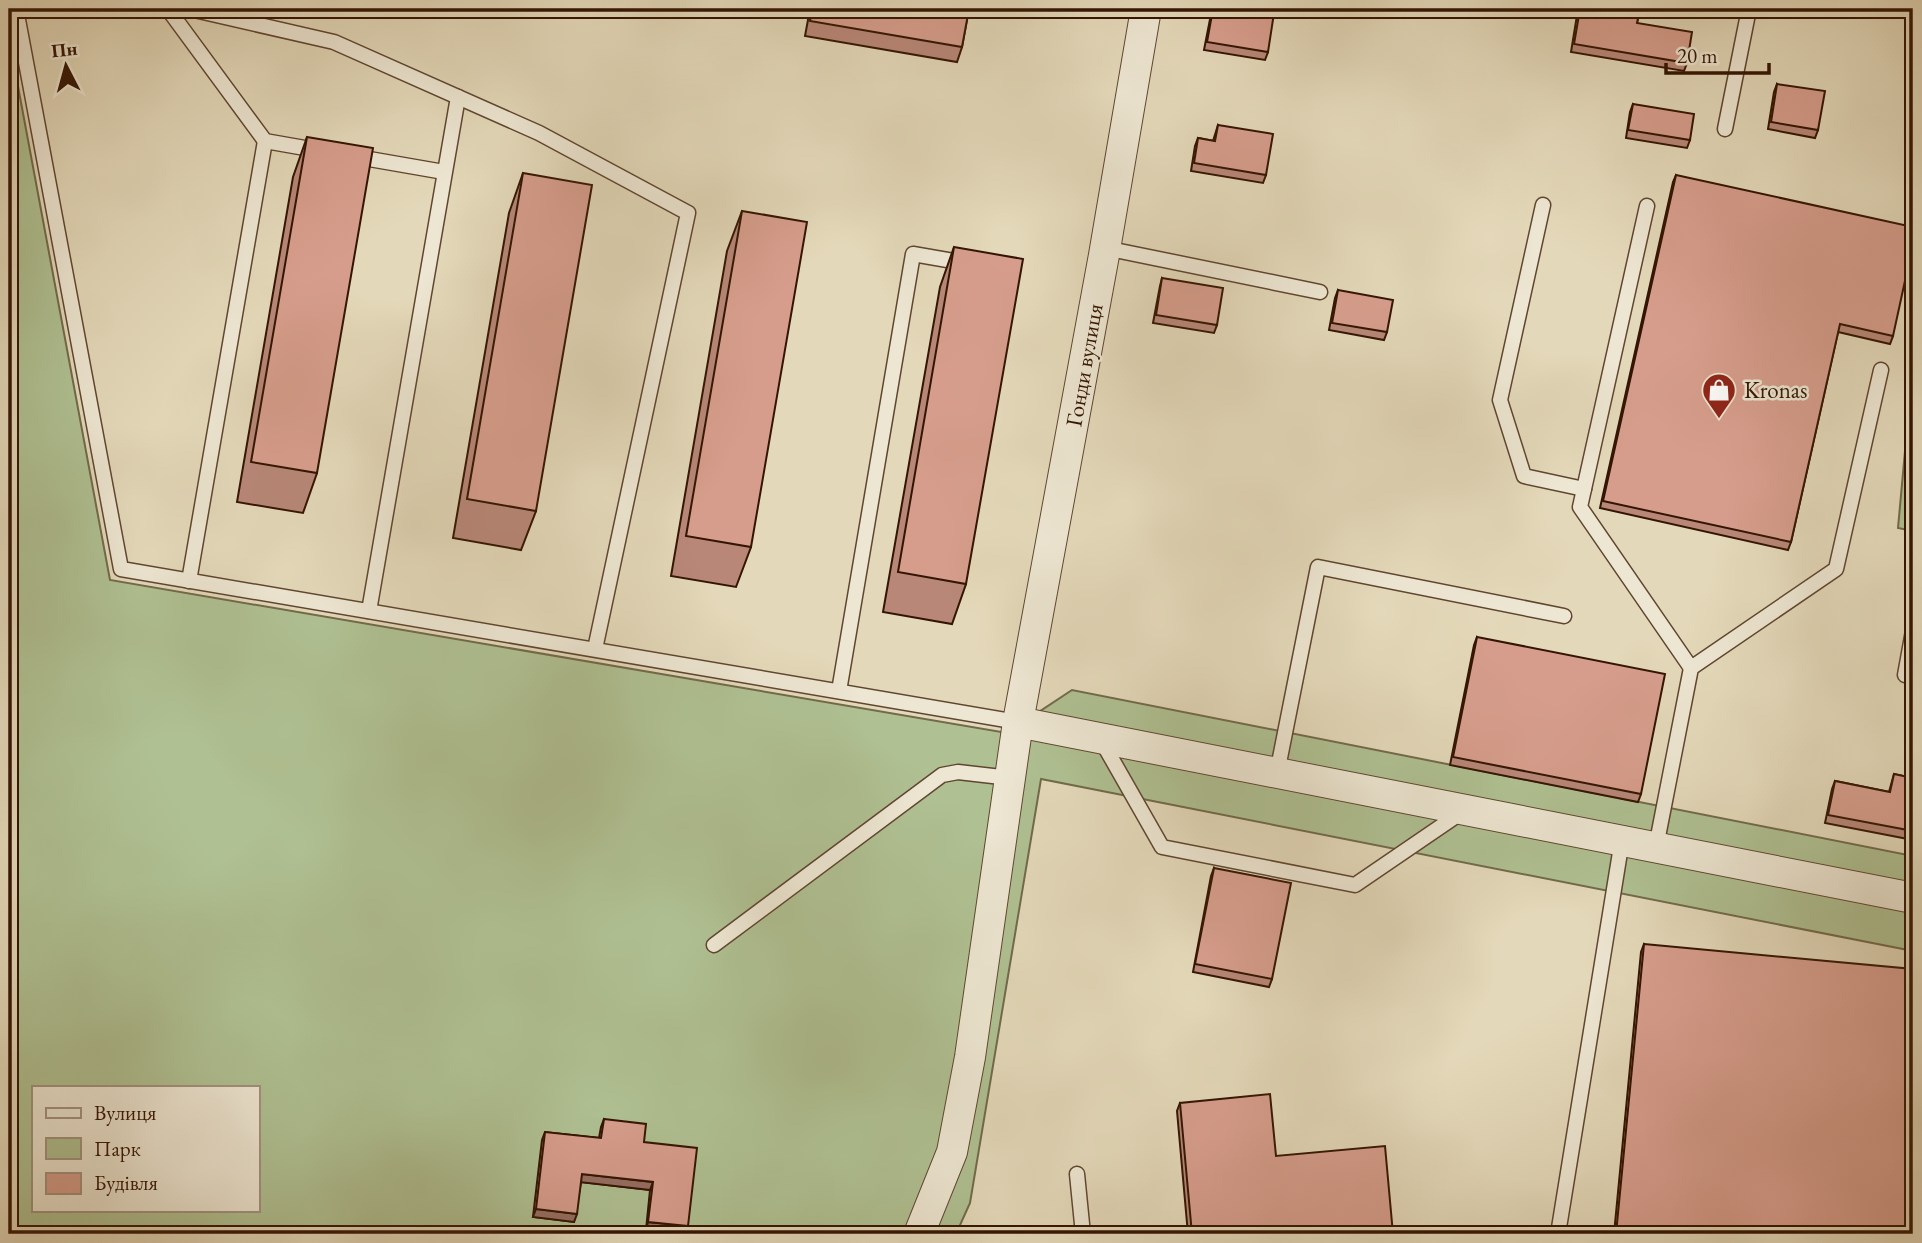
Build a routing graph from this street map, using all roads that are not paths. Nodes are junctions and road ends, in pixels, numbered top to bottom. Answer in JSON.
{"nodes":[{"id":1,"x":16,"y":9,"type":"edge"},
{"id":2,"x":168,"y":9,"type":"edge"},
{"id":3,"x":190,"y":9,"type":"edge"},
{"id":4,"x":1146,"y":9,"type":"edge"},
{"id":5,"x":1749,"y":9,"type":"edge"},
{"id":6,"x":457,"y":97,"type":"junction"},
{"id":7,"x":1726,"y":129,"type":"dead end"},
{"id":8,"x":265,"y":141,"type":"junction"},
{"id":9,"x":444,"y":172,"type":"junction"},
{"id":10,"x":1543,"y":205,"type":"dead end"},
{"id":11,"x":1647,"y":206,"type":"dead end"},
{"id":12,"x":1105,"y":248,"type":"junction"},
{"id":13,"x":981,"y":266,"type":"edge"},
{"id":14,"x":1320,"y":292,"type":"dead end"},
{"id":15,"x":1881,"y":370,"type":"dead end"},
{"id":16,"x":1584,"y":489,"type":"junction"},
{"id":17,"x":189,"y":580,"type":"junction"},
{"id":18,"x":369,"y":611,"type":"junction"},
{"id":19,"x":1564,"y":616,"type":"dead end"},
{"id":20,"x":1913,"y":631,"type":"edge"},
{"id":21,"x":595,"y":649,"type":"junction"},
{"id":22,"x":1691,"y":668,"type":"junction"},
{"id":23,"x":1913,"y":677,"type":"edge"},
{"id":24,"x":839,"y":691,"type":"junction"},
{"id":25,"x":1018,"y":722,"type":"junction"},
{"id":26,"x":1099,"y":737,"type":"junction"},
{"id":27,"x":1277,"y":772,"type":"junction"},
{"id":28,"x":1010,"y":778,"type":"junction"},
{"id":29,"x":1466,"y":810,"type":"junction"},
{"id":30,"x":1622,"y":840,"type":"junction"},
{"id":31,"x":1656,"y":847,"type":"junction"},
{"id":32,"x":1913,"y":898,"type":"edge"},
{"id":33,"x":713,"y":945,"type":"dead end"},
{"id":34,"x":1077,"y":1174,"type":"dead end"},
{"id":35,"x":919,"y":1234,"type":"edge"},
{"id":36,"x":1083,"y":1234,"type":"edge"},
{"id":37,"x":1558,"y":1234,"type":"edge"}],
"edges":[{"from":1,"to":17,"type":"lane"},
{"from":2,"to":8,"type":"lane"},
{"from":3,"to":6,"type":"lane"},
{"from":4,"to":12,"type":"street","name":"Гонди вулиця"},
{"from":5,"to":7,"type":"lane"},
{"from":6,"to":9,"type":"lane"},
{"from":6,"to":21,"type":"lane"},
{"from":8,"to":9,"type":"lane"},
{"from":8,"to":17,"type":"lane"},
{"from":9,"to":18,"type":"lane"},
{"from":10,"to":16,"type":"lane"},
{"from":11,"to":16,"type":"lane"},
{"from":12,"to":14,"type":"lane"},
{"from":12,"to":25,"type":"street","name":"Гонди вулиця"},
{"from":13,"to":24,"type":"lane"},
{"from":15,"to":22,"type":"lane"},
{"from":16,"to":22,"type":"lane"},
{"from":17,"to":18,"type":"lane"},
{"from":18,"to":21,"type":"lane"},
{"from":19,"to":27,"type":"lane"},
{"from":20,"to":23,"type":"lane"},
{"from":21,"to":24,"type":"lane"},
{"from":22,"to":31,"type":"lane"},
{"from":24,"to":25,"type":"lane"},
{"from":25,"to":26,"type":"street"},
{"from":25,"to":28,"type":"street","name":"Гонди вулиця"},
{"from":26,"to":27,"type":"street"},
{"from":26,"to":29,"type":"lane"},
{"from":27,"to":29,"type":"street"},
{"from":28,"to":33,"type":"lane"},
{"from":28,"to":35,"type":"street","name":"Гонди вулиця"},
{"from":29,"to":30,"type":"street"},
{"from":30,"to":31,"type":"street"},
{"from":30,"to":37,"type":"lane"},
{"from":31,"to":32,"type":"street"},
{"from":34,"to":36,"type":"lane"}]}
